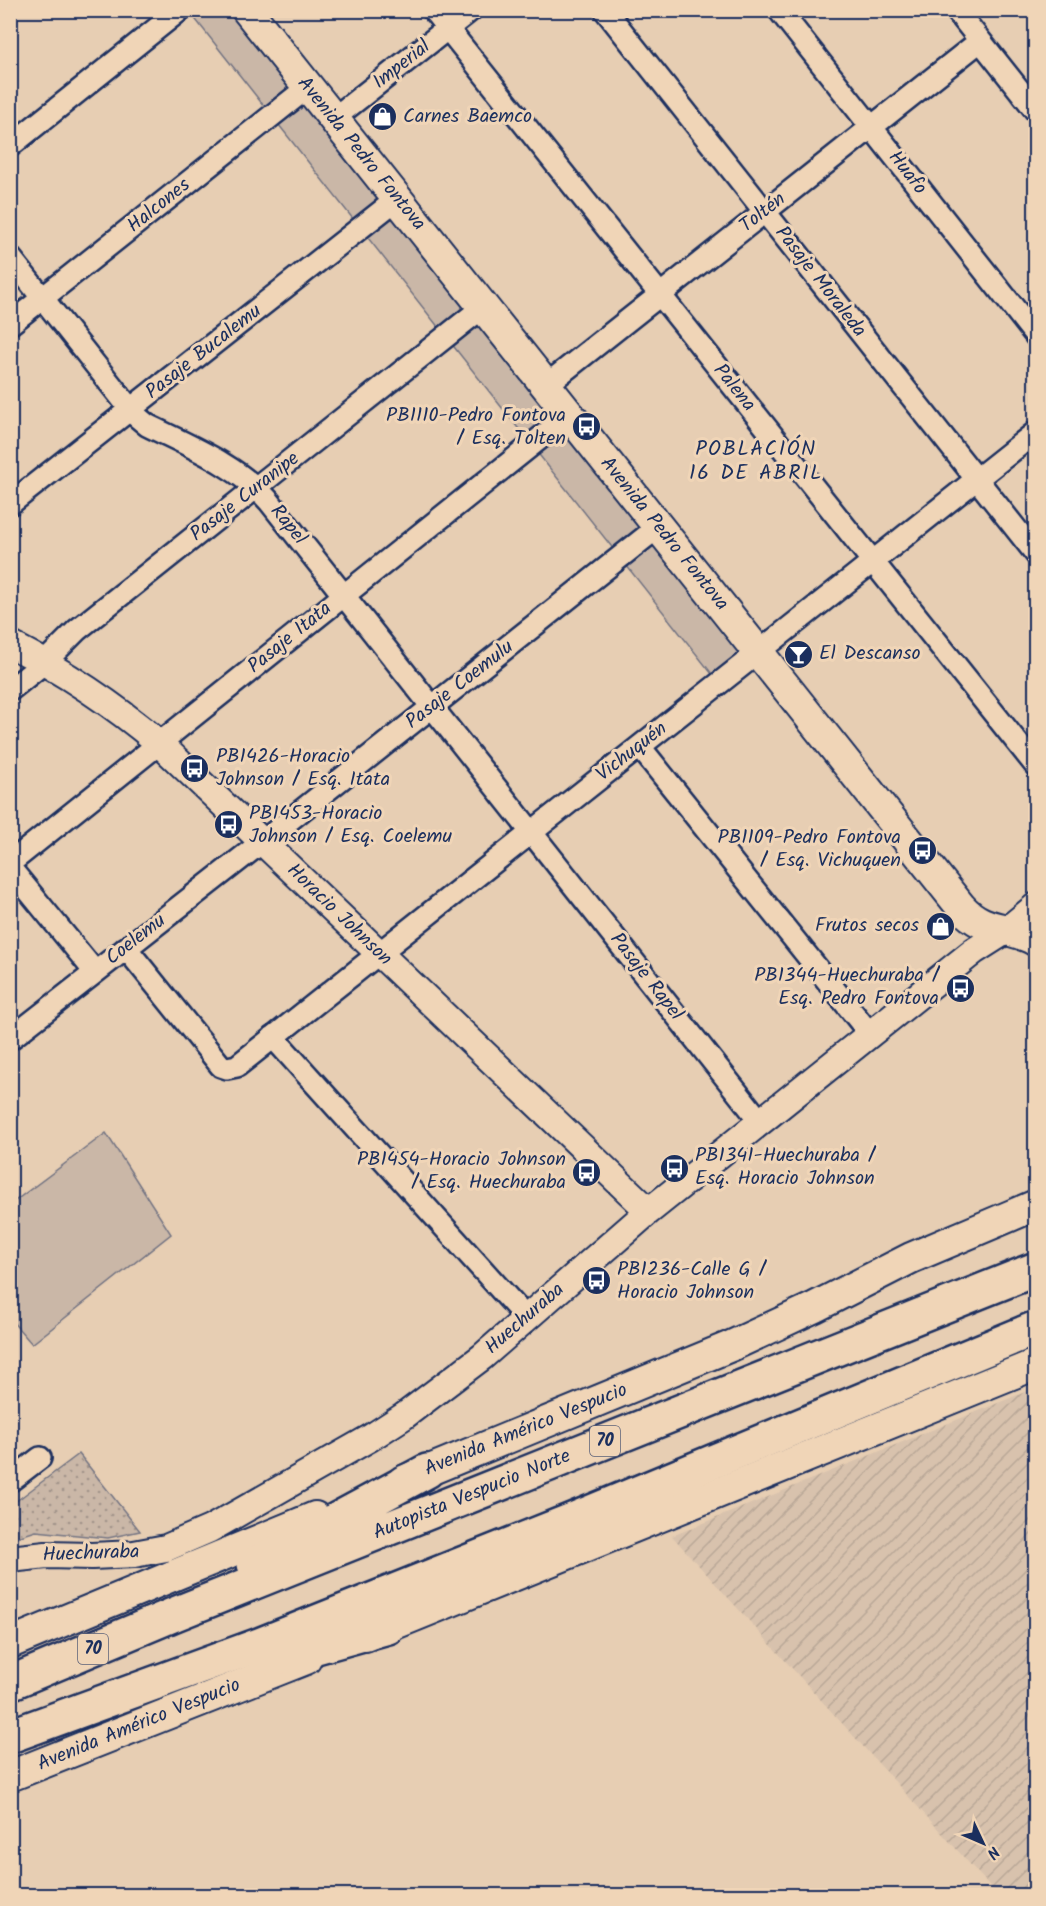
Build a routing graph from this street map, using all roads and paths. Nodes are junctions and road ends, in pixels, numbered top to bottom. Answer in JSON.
{"nodes":[{"id":1,"x":180,"y":10,"type":"edge"},
{"id":2,"x":247,"y":10,"type":"edge"},
{"id":3,"x":433,"y":10,"type":"edge"},
{"id":4,"x":471,"y":10,"type":"edge"},
{"id":5,"x":605,"y":10,"type":"edge"},
{"id":6,"x":779,"y":10,"type":"edge"},
{"id":7,"x":956,"y":10,"type":"edge"},
{"id":8,"x":448,"y":29,"type":"junction"},
{"id":9,"x":980,"y":41,"type":"junction"},
{"id":10,"x":308,"y":87,"type":"junction"},
{"id":11,"x":1035,"y":111,"type":"edge"},
{"id":12,"x":333,"y":119,"type":"junction"},
{"id":13,"x":871,"y":127,"type":"junction"},
{"id":14,"x":10,"y":146,"type":"edge"},
{"id":15,"x":397,"y":199,"type":"junction"},
{"id":16,"x":765,"y":212,"type":"junction"},
{"id":17,"x":10,"y":257,"type":"edge"},
{"id":18,"x":660,"y":295,"type":"junction"},
{"id":19,"x":43,"y":298,"type":"junction"},
{"id":20,"x":483,"y":307,"type":"junction"},
{"id":21,"x":10,"y":324,"type":"edge"},
{"id":22,"x":1035,"y":336,"type":"edge"},
{"id":23,"x":545,"y":386,"type":"junction"},
{"id":24,"x":130,"y":410,"type":"junction"},
{"id":25,"x":569,"y":415,"type":"junction"},
{"id":26,"x":1035,"y":432,"type":"edge"},
{"id":27,"x":976,"y":479,"type":"junction"},
{"id":28,"x":257,"y":488,"type":"junction"},
{"id":29,"x":10,"y":504,"type":"edge"},
{"id":30,"x":658,"y":527,"type":"junction"},
{"id":31,"x":1035,"y":554,"type":"edge"},
{"id":32,"x":873,"y":562,"type":"junction"},
{"id":33,"x":344,"y":595,"type":"junction"},
{"id":34,"x":10,"y":644,"type":"edge"},
{"id":35,"x":758,"y":652,"type":"junction"},
{"id":36,"x":45,"y":662,"type":"junction"},
{"id":37,"x":10,"y":690,"type":"edge"},
{"id":38,"x":433,"y":706,"type":"junction"},
{"id":39,"x":159,"y":743,"type":"junction"},
{"id":40,"x":639,"y":747,"type":"junction"},
{"id":41,"x":1035,"y":766,"type":"edge"},
{"id":42,"x":532,"y":832,"type":"junction"},
{"id":43,"x":262,"y":842,"type":"junction"},
{"id":44,"x":10,"y":862,"type":"edge"},
{"id":45,"x":10,"y":868,"type":"edge"},
{"id":46,"x":1035,"y":906,"type":"edge"},
{"id":47,"x":1007,"y":930,"type":"junction"},
{"id":48,"x":1035,"y":940,"type":"edge"},
{"id":49,"x":126,"y":948,"type":"junction"},
{"id":50,"x":379,"y":953,"type":"junction"},
{"id":51,"x":95,"y":972,"type":"junction"},
{"id":52,"x":870,"y":1034,"type":"junction"},
{"id":53,"x":273,"y":1037,"type":"junction"},
{"id":54,"x":10,"y":1039,"type":"edge"},
{"id":55,"x":760,"y":1121,"type":"junction"},
{"id":56,"x":1035,"y":1205,"type":"edge"},
{"id":57,"x":649,"y":1211,"type":"junction"},
{"id":58,"x":1035,"y":1269,"type":"edge"},
{"id":59,"x":527,"y":1319,"type":"junction"},
{"id":60,"x":1035,"y":1328,"type":"edge"},
{"id":61,"x":1035,"y":1364,"type":"edge"},
{"id":62,"x":40,"y":1458,"type":"dead end"},
{"id":63,"x":427,"y":1471,"type":"junction"},
{"id":64,"x":10,"y":1481,"type":"edge"},
{"id":65,"x":10,"y":1559,"type":"edge"},
{"id":66,"x":175,"y":1614,"type":"junction"},
{"id":67,"x":388,"y":1627,"type":"junction"},
{"id":68,"x":10,"y":1643,"type":"edge"},
{"id":69,"x":10,"y":1683,"type":"edge"},
{"id":70,"x":48,"y":1721,"type":"junction"},
{"id":71,"x":10,"y":1736,"type":"edge"},
{"id":72,"x":10,"y":1776,"type":"edge"}],
"edges":[{"from":1,"to":14,"type":"street"},
{"from":2,"to":10,"type":"main road","name":"Avenida Pedro Fontova"},
{"from":3,"to":8,"type":"street","name":"Palena"},
{"from":4,"to":8,"type":"street","name":"Imperial"},
{"from":5,"to":16,"type":"street","name":"Pasaje Moraleda"},
{"from":6,"to":13,"type":"street","name":"Huafo"},
{"from":7,"to":9,"type":"street"},
{"from":8,"to":12,"type":"street","name":"Imperial"},
{"from":8,"to":18,"type":"street","name":"Palena"},
{"from":9,"to":11,"type":"street"},
{"from":9,"to":13,"type":"street","name":"Toltén"},
{"from":10,"to":12,"type":"main road","name":"Avenida Pedro Fontova"},
{"from":10,"to":19,"type":"street","name":"Halcones"},
{"from":12,"to":15,"type":"main road","name":"Avenida Pedro Fontova"},
{"from":13,"to":16,"type":"street","name":"Toltén"},
{"from":13,"to":22,"type":"street","name":"Huafo"},
{"from":15,"to":20,"type":"main road","name":"Avenida Pedro Fontova"},
{"from":15,"to":24,"type":"street","name":"Pasaje Bucalemu"},
{"from":16,"to":18,"type":"street","name":"Toltén"},
{"from":16,"to":27,"type":"street","name":"Pasaje Moraleda"},
{"from":17,"to":19,"type":"street","name":"Rapel"},
{"from":18,"to":23,"type":"street","name":"Toltén"},
{"from":18,"to":32,"type":"street","name":"Palena"},
{"from":19,"to":21,"type":"street","name":"Halcones"},
{"from":19,"to":24,"type":"street","name":"Rapel"},
{"from":20,"to":23,"type":"main road","name":"Avenida Pedro Fontova"},
{"from":20,"to":28,"type":"street","name":"Pasaje Curanipe"},
{"from":23,"to":25,"type":"main road","name":"Avenida Pedro Fontova"},
{"from":24,"to":28,"type":"street","name":"Rapel"},
{"from":24,"to":29,"type":"street","name":"Pasaje Bucalemu"},
{"from":25,"to":30,"type":"main road","name":"Avenida Pedro Fontova"},
{"from":25,"to":33,"type":"street","name":"Pasaje Itata"},
{"from":26,"to":27,"type":"street","name":"Vichuquén"},
{"from":27,"to":31,"type":"street","name":"Pasaje Moraleda"},
{"from":27,"to":32,"type":"street","name":"Vichuquén"},
{"from":28,"to":33,"type":"street","name":"Rapel"},
{"from":28,"to":36,"type":"street","name":"Pasaje Curanipe"},
{"from":30,"to":35,"type":"main road","name":"Avenida Pedro Fontova"},
{"from":30,"to":38,"type":"street","name":"Pasaje Coemulu"},
{"from":32,"to":35,"type":"street","name":"Vichuquén"},
{"from":32,"to":41,"type":"street","name":"Palena"},
{"from":33,"to":38,"type":"street","name":"Rapel"},
{"from":33,"to":39,"type":"street","name":"Pasaje Itata"},
{"from":34,"to":36,"type":"street","name":"Horacio Johnson"},
{"from":35,"to":40,"type":"street","name":"Vichuquén"},
{"from":35,"to":47,"type":"main road","name":"Avenida Pedro Fontova"},
{"from":36,"to":37,"type":"street","name":"Pasaje Curanipe"},
{"from":36,"to":39,"type":"street","name":"Horacio Johnson"},
{"from":38,"to":42,"type":"street","name":"Rapel"},
{"from":38,"to":43,"type":"street","name":"Pasaje Coemulu"},
{"from":39,"to":43,"type":"street","name":"Horacio Johnson"},
{"from":39,"to":44,"type":"street","name":"Pasaje Itata"},
{"from":40,"to":42,"type":"street","name":"Vichuquén"},
{"from":40,"to":52,"type":"street"},
{"from":42,"to":50,"type":"street","name":"Vichuquén"},
{"from":42,"to":55,"type":"street","name":"Pasaje Rapel"},
{"from":43,"to":49,"type":"street","name":"Coelemu"},
{"from":43,"to":50,"type":"street","name":"Horacio Johnson"},
{"from":45,"to":51,"type":"street"},
{"from":46,"to":47,"type":"street","name":"Huechuraba"},
{"from":47,"to":48,"type":"main road","name":"Avenida Pedro Fontova"},
{"from":47,"to":52,"type":"street","name":"Huechuraba"},
{"from":49,"to":51,"type":"street","name":"Coelemu"},
{"from":49,"to":53,"type":"street","name":"Vichuquén"},
{"from":50,"to":53,"type":"street","name":"Vichuquén"},
{"from":50,"to":57,"type":"street","name":"Horacio Johnson"},
{"from":51,"to":54,"type":"street","name":"Coelemu"},
{"from":52,"to":55,"type":"street","name":"Huechuraba"},
{"from":53,"to":59,"type":"street"},
{"from":55,"to":57,"type":"street","name":"Huechuraba"},
{"from":56,"to":63,"type":"main road","name":"Avenida Américo Vespucio"},
{"from":57,"to":59,"type":"street","name":"Huechuraba"},
{"from":58,"to":66,"type":"highway","name":"Autopista Vespucio Norte","number":"70"},
{"from":59,"to":65,"type":"street","name":"Huechuraba"},
{"from":60,"to":70,"type":"highway"},
{"from":61,"to":67,"type":"main road","name":"Avenida Américo Vespucio"},
{"from":62,"to":64,"type":"street"},
{"from":63,"to":66,"type":"highway"},
{"from":63,"to":68,"type":"main road","name":"Avenida Américo Vespucio"},
{"from":66,"to":69,"type":"highway","name":"Autopista Vespucio Norte","number":"70"},
{"from":67,"to":70,"type":"highway"},
{"from":67,"to":72,"type":"main road","name":"Avenida Américo Vespucio"},
{"from":70,"to":71,"type":"highway"}]}
